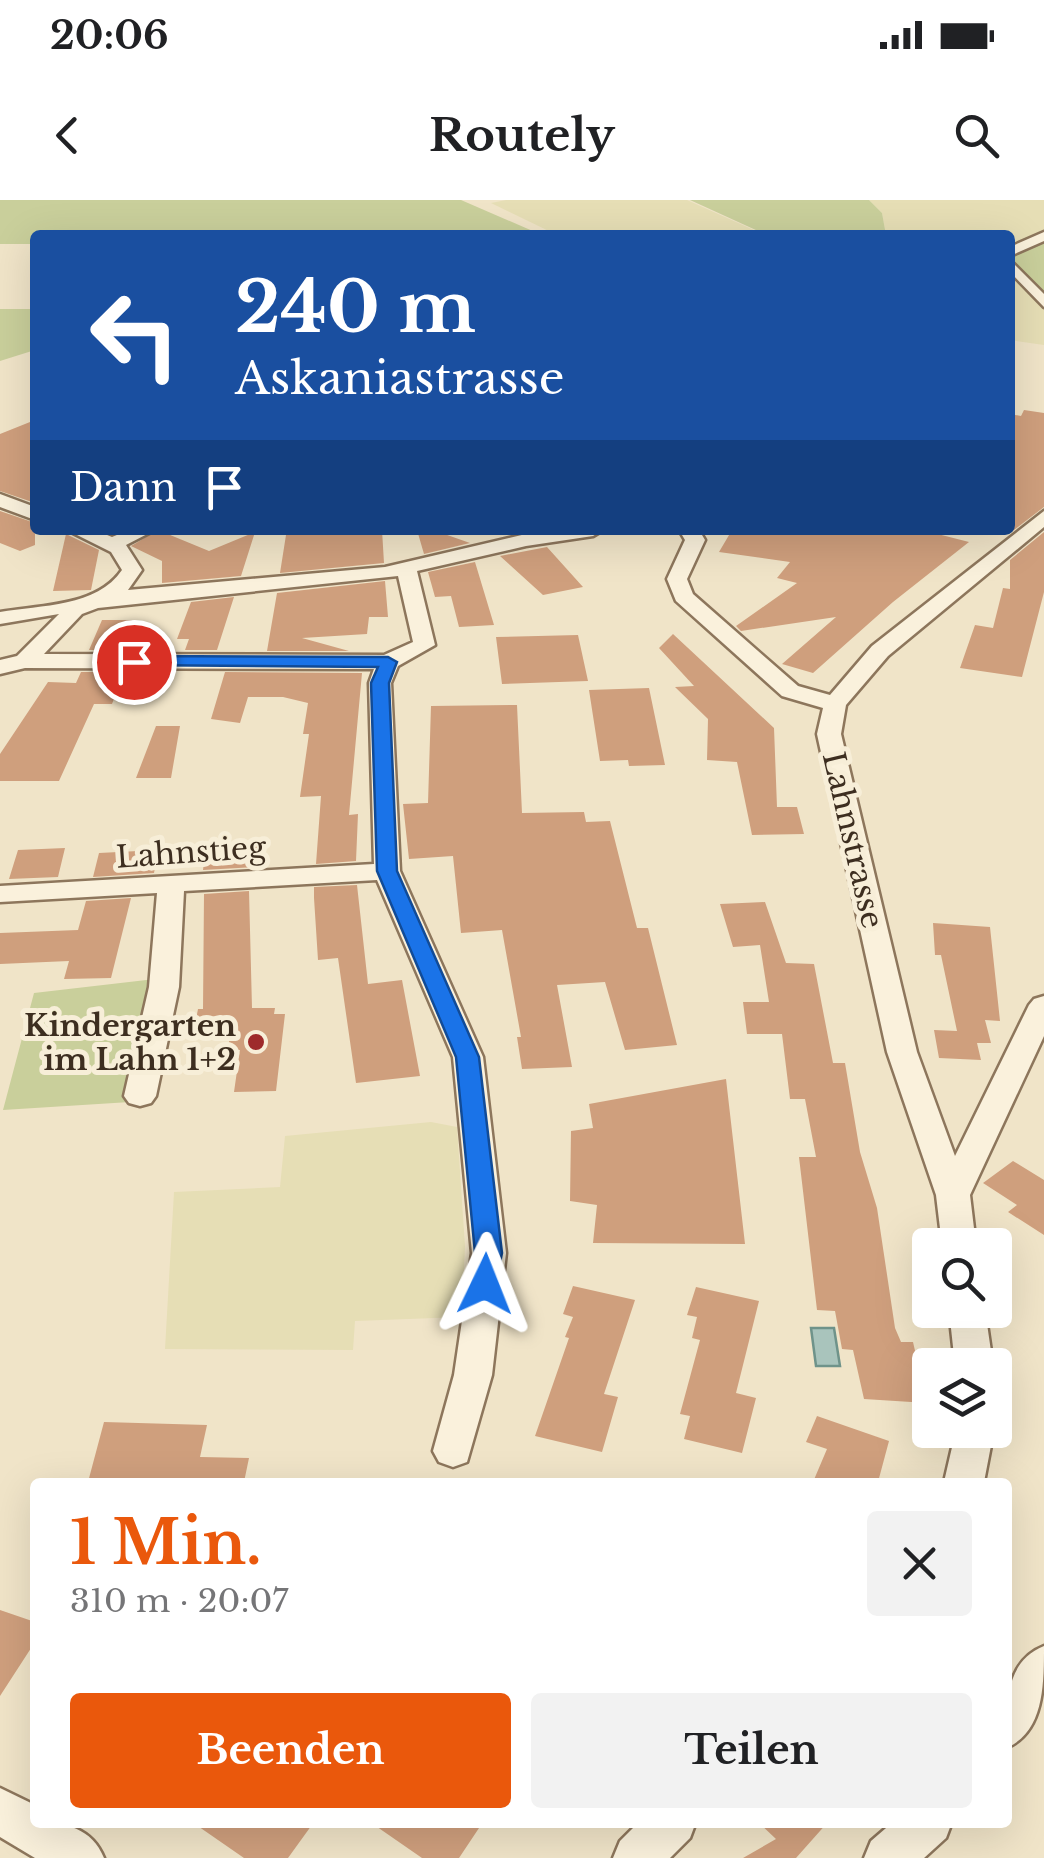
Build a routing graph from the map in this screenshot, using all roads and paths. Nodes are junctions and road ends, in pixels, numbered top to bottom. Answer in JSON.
{"nodes":[{"id":1,"x":1044,"y":236,"type":"edge"},
{"id":2,"x":1015,"y":250,"type":"edge"},
{"id":3,"x":1015,"y":270,"type":"edge"},
{"id":4,"x":1044,"y":303,"type":"edge"},
{"id":5,"x":0,"y":500,"type":"edge"},
{"id":6,"x":30,"y":512,"type":"edge"},
{"id":7,"x":1044,"y":517,"type":"edge"},
{"id":8,"x":90,"y":535,"type":"edge"},
{"id":9,"x":134,"y":535,"type":"edge"},
{"id":10,"x":560,"y":535,"type":"edge"},
{"id":11,"x":692,"y":535,"type":"edge"},
{"id":12,"x":113,"y":544,"type":"junction"},
{"id":13,"x":407,"y":570,"type":"junction"},
{"id":14,"x":96,"y":601,"type":"junction"},
{"id":15,"x":0,"y":618,"type":"edge"},
{"id":16,"x":25,"y":661,"type":"junction"},
{"id":17,"x":388,"y":662,"type":"junction"},
{"id":18,"x":0,"y":667,"type":"edge"},
{"id":19,"x":835,"y":704,"type":"junction"},
{"id":20,"x":387,"y":871,"type":"junction"},
{"id":21,"x":170,"y":887,"type":"junction"},
{"id":22,"x":0,"y":894,"type":"edge"},
{"id":23,"x":1044,"y":1005,"type":"edge"},
{"id":24,"x":140,"y":1096,"type":"dead end"},
{"id":25,"x":953,"y":1195,"type":"junction"},
{"id":26,"x":957,"y":1228,"type":"edge"},
{"id":27,"x":971,"y":1448,"type":"edge"},
{"id":28,"x":454,"y":1451,"type":"dead end"},
{"id":29,"x":965,"y":1478,"type":"edge"},
{"id":30,"x":1044,"y":1666,"type":"edge"},
{"id":31,"x":1012,"y":1719,"type":"edge"},
{"id":32,"x":0,"y":1810,"type":"edge"},
{"id":33,"x":667,"y":1828,"type":"edge"},
{"id":34,"x":922,"y":1828,"type":"edge"},
{"id":35,"x":80,"y":1858,"type":"edge"},
{"id":36,"x":638,"y":1858,"type":"edge"},
{"id":37,"x":888,"y":1858,"type":"edge"}],
"edges":[{"from":1,"to":2,"type":"street"},
{"from":3,"to":4,"type":"street"},
{"from":5,"to":6,"type":"street"},
{"from":7,"to":19,"type":"street"},
{"from":8,"to":12,"type":"street"},
{"from":9,"to":12,"type":"street"},
{"from":10,"to":13,"type":"street"},
{"from":11,"to":19,"type":"street"},
{"from":12,"to":14,"type":"street"},
{"from":13,"to":14,"type":"street"},
{"from":13,"to":17,"type":"street"},
{"from":14,"to":15,"type":"street"},
{"from":14,"to":16,"type":"street"},
{"from":16,"to":17,"type":"street"},
{"from":16,"to":18,"type":"street"},
{"from":17,"to":20,"type":"street"},
{"from":19,"to":25,"type":"street","name":"Lahnstrasse"},
{"from":20,"to":21,"type":"street","name":"Lahnstieg"},
{"from":20,"to":28,"type":"street"},
{"from":21,"to":22,"type":"street","name":"Lahnstieg"},
{"from":21,"to":24,"type":"street"},
{"from":23,"to":25,"type":"street"},
{"from":25,"to":26,"type":"street","name":"Lahnstrasse"},
{"from":27,"to":29,"type":"street"},
{"from":30,"to":31,"type":"street"},
{"from":32,"to":35,"type":"street"},
{"from":33,"to":36,"type":"street"},
{"from":34,"to":37,"type":"street"}]}
